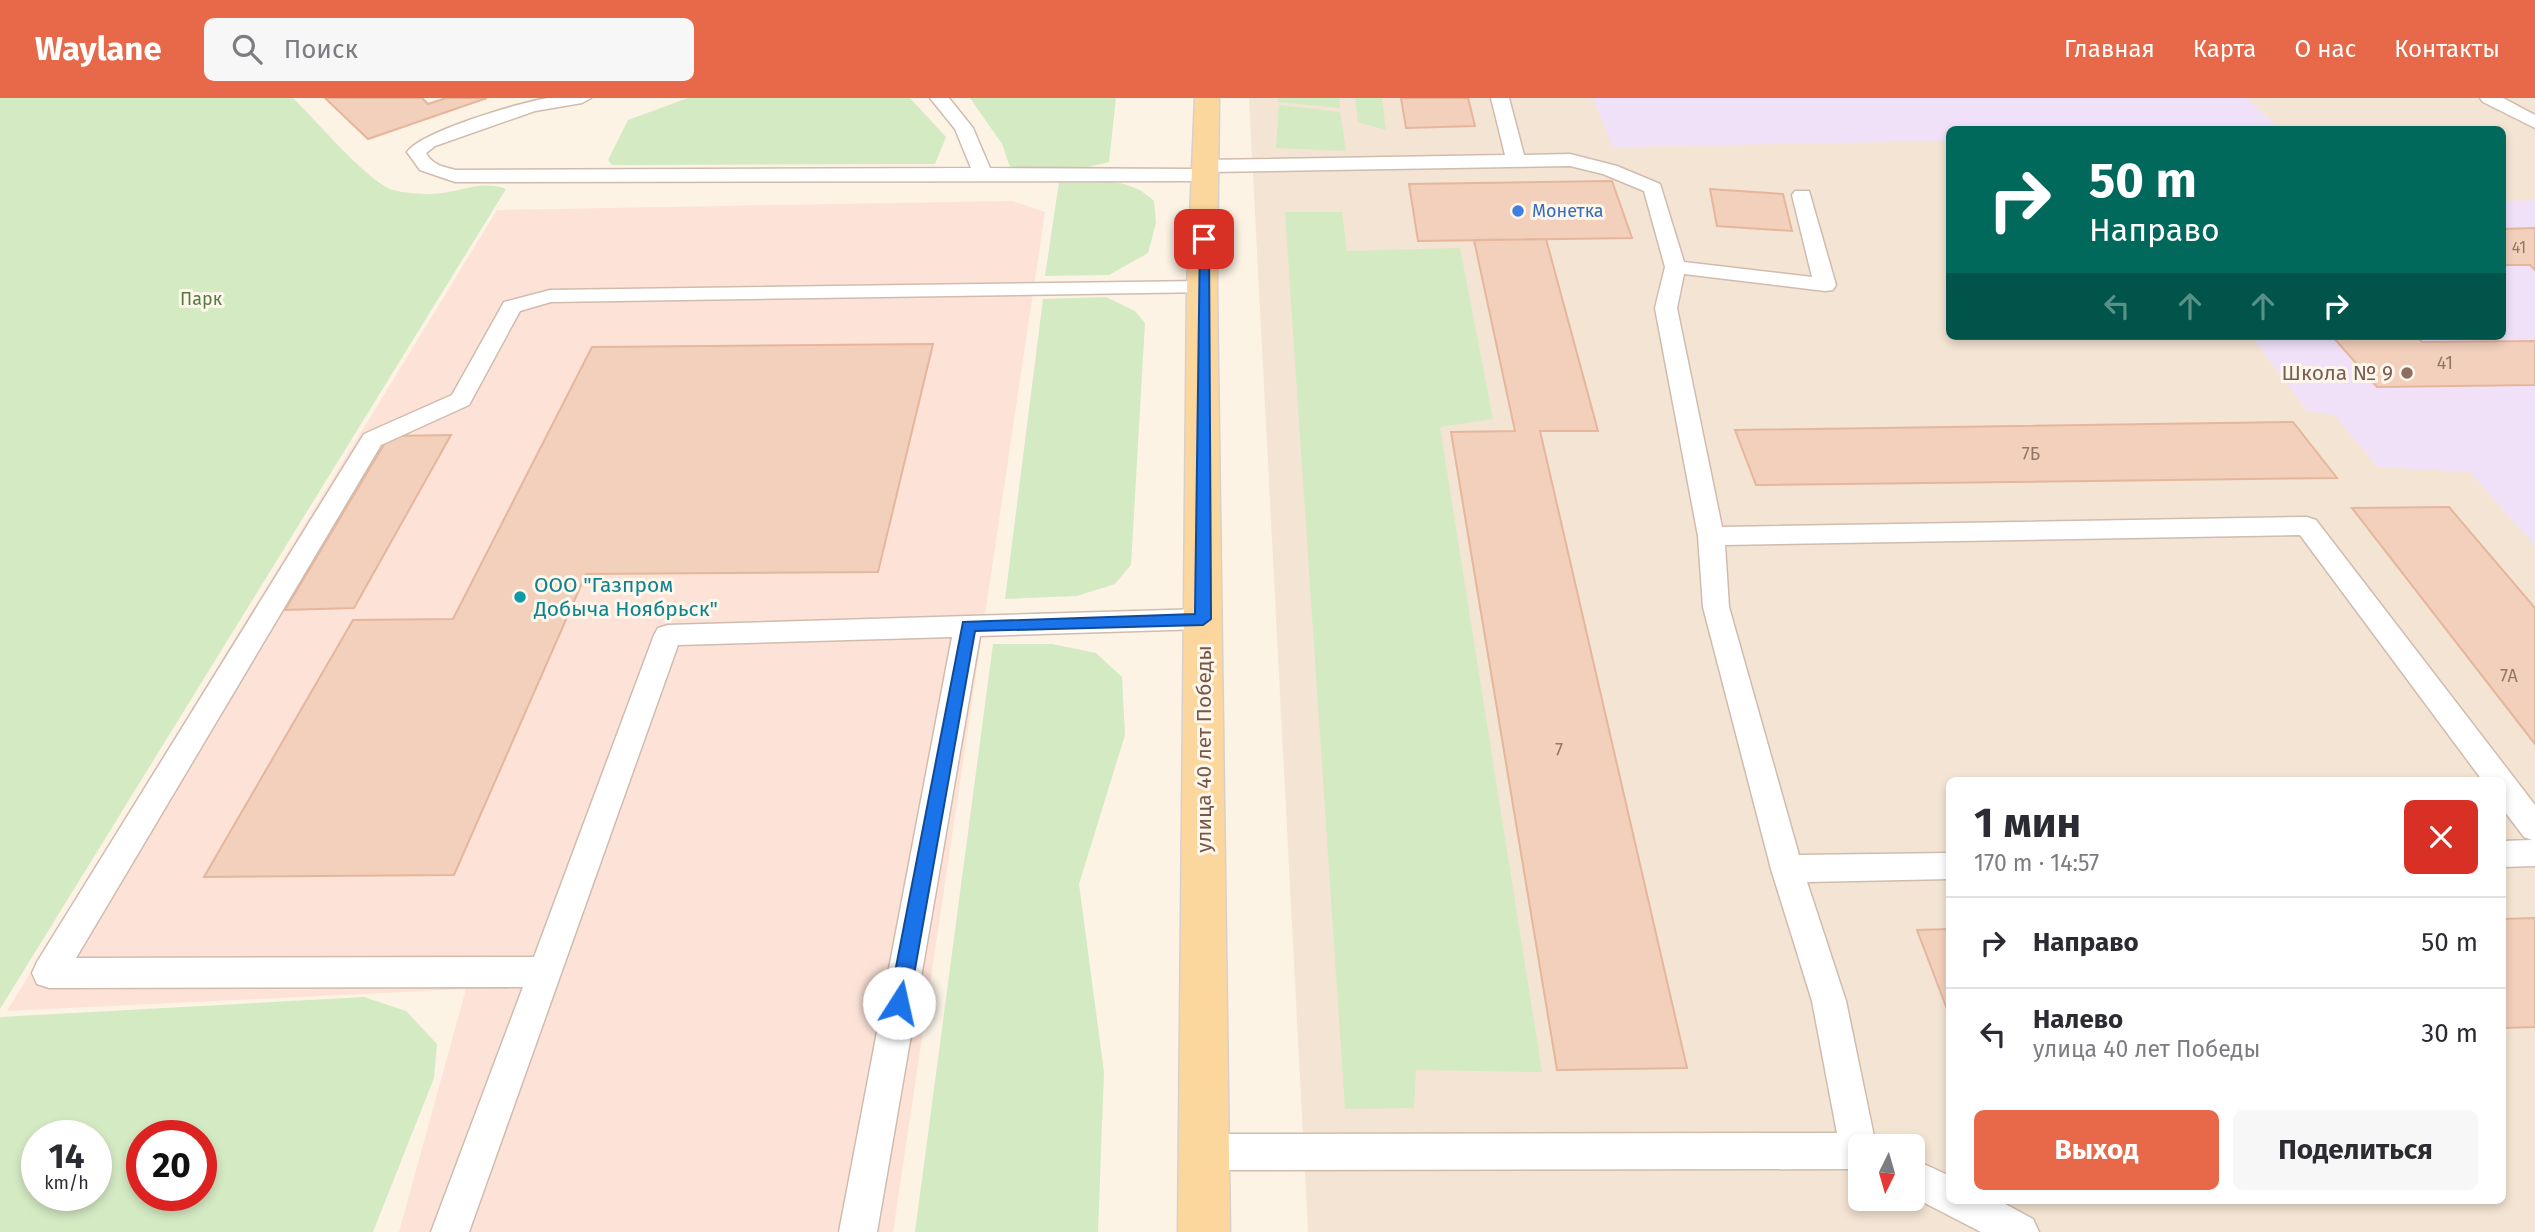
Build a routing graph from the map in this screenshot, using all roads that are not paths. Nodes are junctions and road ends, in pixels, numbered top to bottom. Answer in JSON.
{"nodes":[{"id":1,"x":582,"y":98,"type":"edge"},
{"id":2,"x":939,"y":98,"type":"edge"},
{"id":3,"x":1207,"y":98,"type":"edge"},
{"id":4,"x":1500,"y":98,"type":"edge"},
{"id":5,"x":2489,"y":98,"type":"edge"},
{"id":6,"x":2535,"y":122,"type":"edge"},
{"id":7,"x":1516,"y":161,"type":"junction"},
{"id":8,"x":1205,"y":170,"type":"junction"},
{"id":9,"x":983,"y":174,"type":"junction"},
{"id":10,"x":1802,"y":195,"type":"dead end"},
{"id":11,"x":1675,"y":267,"type":"junction"},
{"id":12,"x":1202,"y":287,"type":"junction"},
{"id":13,"x":1711,"y":536,"type":"junction"},
{"id":14,"x":1203,"y":619,"type":"junction"},
{"id":15,"x":968,"y":626,"type":"junction"},
{"id":16,"x":2497,"y":777,"type":"edge"},
{"id":17,"x":2506,"y":790,"type":"edge"},
{"id":18,"x":2535,"y":828,"type":"edge"},
{"id":19,"x":2535,"y":853,"type":"edge"},
{"id":20,"x":2506,"y":854,"type":"edge"},
{"id":21,"x":1946,"y":866,"type":"edge"},
{"id":22,"x":1787,"y":869,"type":"junction"},
{"id":23,"x":545,"y":972,"type":"junction"},
{"id":24,"x":1857,"y":1134,"type":"edge"},
{"id":25,"x":1848,"y":1150,"type":"edge"},
{"id":26,"x":1206,"y":1152,"type":"junction"},
{"id":27,"x":1925,"y":1183,"type":"edge"},
{"id":28,"x":1946,"y":1194,"type":"edge"},
{"id":29,"x":1966,"y":1204,"type":"edge"},
{"id":30,"x":450,"y":1232,"type":"edge"},
{"id":31,"x":858,"y":1232,"type":"edge"},
{"id":32,"x":1204,"y":1232,"type":"edge"},
{"id":33,"x":2020,"y":1232,"type":"edge"}],
"edges":[{"from":1,"to":9,"type":"lane"},
{"from":2,"to":9,"type":"lane"},
{"from":3,"to":8,"type":"main road","name":"улица 40 лет Победы"},
{"from":4,"to":7,"type":"lane"},
{"from":5,"to":6,"type":"lane"},
{"from":7,"to":8,"type":"lane"},
{"from":7,"to":11,"type":"lane"},
{"from":8,"to":9,"type":"lane"},
{"from":8,"to":12,"type":"main road","name":"улица 40 лет Победы"},
{"from":10,"to":11,"type":"lane"},
{"from":11,"to":13,"type":"lane"},
{"from":12,"to":14,"type":"main road","name":"улица 40 лет Победы"},
{"from":12,"to":23,"type":"lane"},
{"from":13,"to":16,"type":"lane"},
{"from":13,"to":22,"type":"lane"},
{"from":14,"to":15,"type":"lane"},
{"from":14,"to":26,"type":"main road","name":"улица 40 лет Победы"},
{"from":15,"to":23,"type":"lane"},
{"from":15,"to":31,"type":"lane"},
{"from":17,"to":18,"type":"lane"},
{"from":19,"to":20,"type":"lane"},
{"from":21,"to":22,"type":"lane"},
{"from":22,"to":24,"type":"lane"},
{"from":23,"to":30,"type":"lane"},
{"from":25,"to":26,"type":"lane"},
{"from":26,"to":32,"type":"main road","name":"улица 40 лет Победы"},
{"from":27,"to":28,"type":"lane"},
{"from":29,"to":33,"type":"lane"}]}
